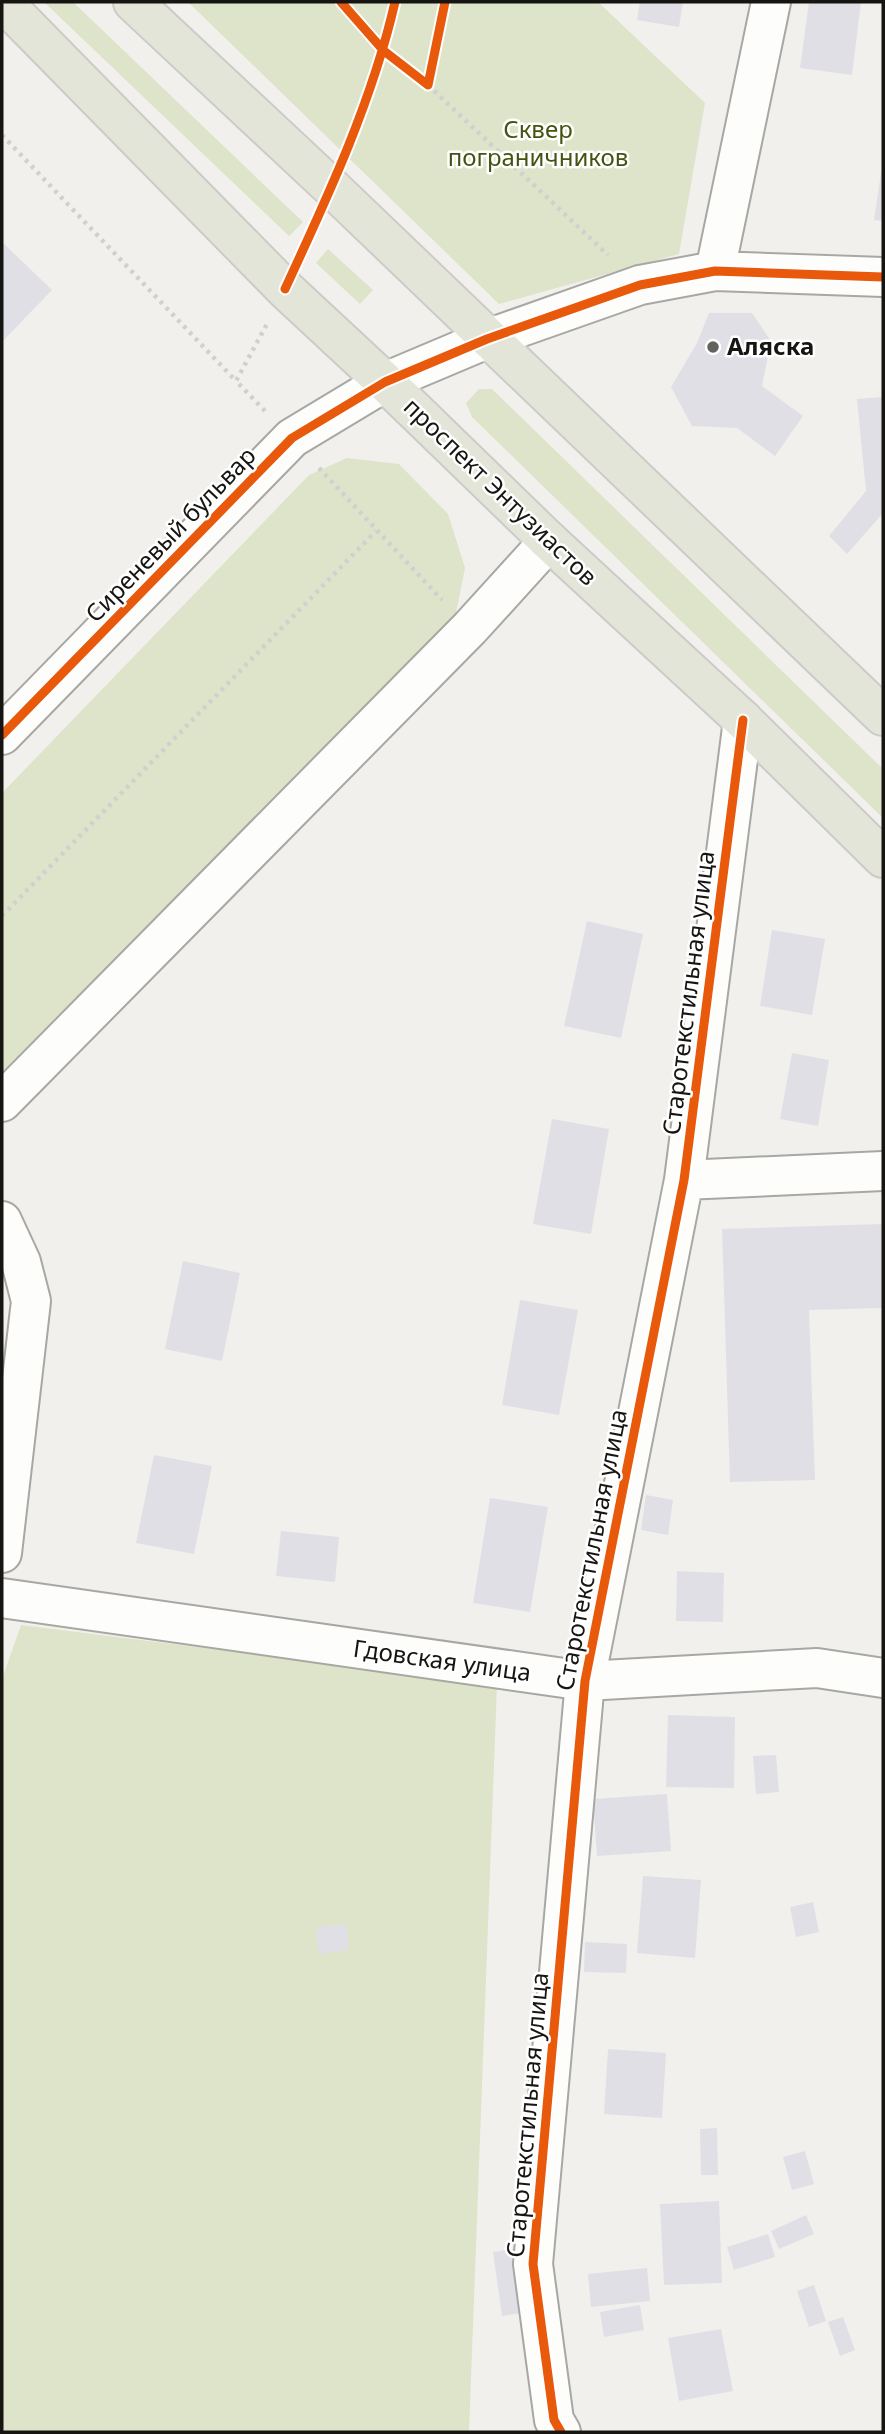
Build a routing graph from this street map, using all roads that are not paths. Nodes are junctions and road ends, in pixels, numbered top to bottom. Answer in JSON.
{"nodes":[{"id":1,"x":3,"y":2,"type":"edge"},
{"id":2,"x":133,"y":2,"type":"edge"},
{"id":3,"x":771,"y":2,"type":"edge"},
{"id":4,"x":715,"y":271,"type":"junction"},
{"id":5,"x":883,"y":277,"type":"edge"},
{"id":6,"x":487,"y":339,"type":"junction"},
{"id":7,"x":385,"y":382,"type":"junction"},
{"id":8,"x":549,"y":541,"type":"junction"},
{"id":9,"x":883,"y":716,"type":"edge"},
{"id":10,"x":743,"y":720,"type":"junction"},
{"id":11,"x":2,"y":735,"type":"edge"},
{"id":12,"x":883,"y":858,"type":"edge"},
{"id":13,"x":2,"y":1102,"type":"edge"},
{"id":14,"x":883,"y":1171,"type":"edge"},
{"id":15,"x":684,"y":1180,"type":"junction"},
{"id":16,"x":2,"y":1222,"type":"edge"},
{"id":17,"x":2,"y":1553,"type":"edge"},
{"id":18,"x":2,"y":1598,"type":"edge"},
{"id":19,"x":883,"y":1678,"type":"edge"},
{"id":20,"x":585,"y":1681,"type":"junction"},
{"id":21,"x":561,"y":2432,"type":"edge"}],
"edges":[{"from":1,"to":7,"type":"main road","name":"проспект Энтузиастов"},
{"from":2,"to":6,"type":"main road"},
{"from":3,"to":4,"type":"street"},
{"from":4,"to":5,"type":"street","name":"Сиреневый бульвар"},
{"from":4,"to":6,"type":"street","name":"Сиреневый бульвар"},
{"from":6,"to":7,"type":"street","name":"Сиреневый бульвар"},
{"from":6,"to":9,"type":"main road"},
{"from":7,"to":8,"type":"main road","name":"проспект Энтузиастов"},
{"from":7,"to":11,"type":"street","name":"Сиреневый бульвар"},
{"from":8,"to":10,"type":"main road","name":"проспект Энтузиастов"},
{"from":8,"to":13,"type":"street"},
{"from":10,"to":12,"type":"main road","name":"проспект Энтузиастов"},
{"from":10,"to":15,"type":"street","name":"Старотекстильная улица"},
{"from":14,"to":15,"type":"street"},
{"from":15,"to":20,"type":"street","name":"Старотекстильная улица"},
{"from":16,"to":17,"type":"street"},
{"from":18,"to":20,"type":"street","name":"Гдовская улица"},
{"from":19,"to":20,"type":"street","name":"Гдовская улица"},
{"from":20,"to":21,"type":"street","name":"Старотекстильная улица"}]}
